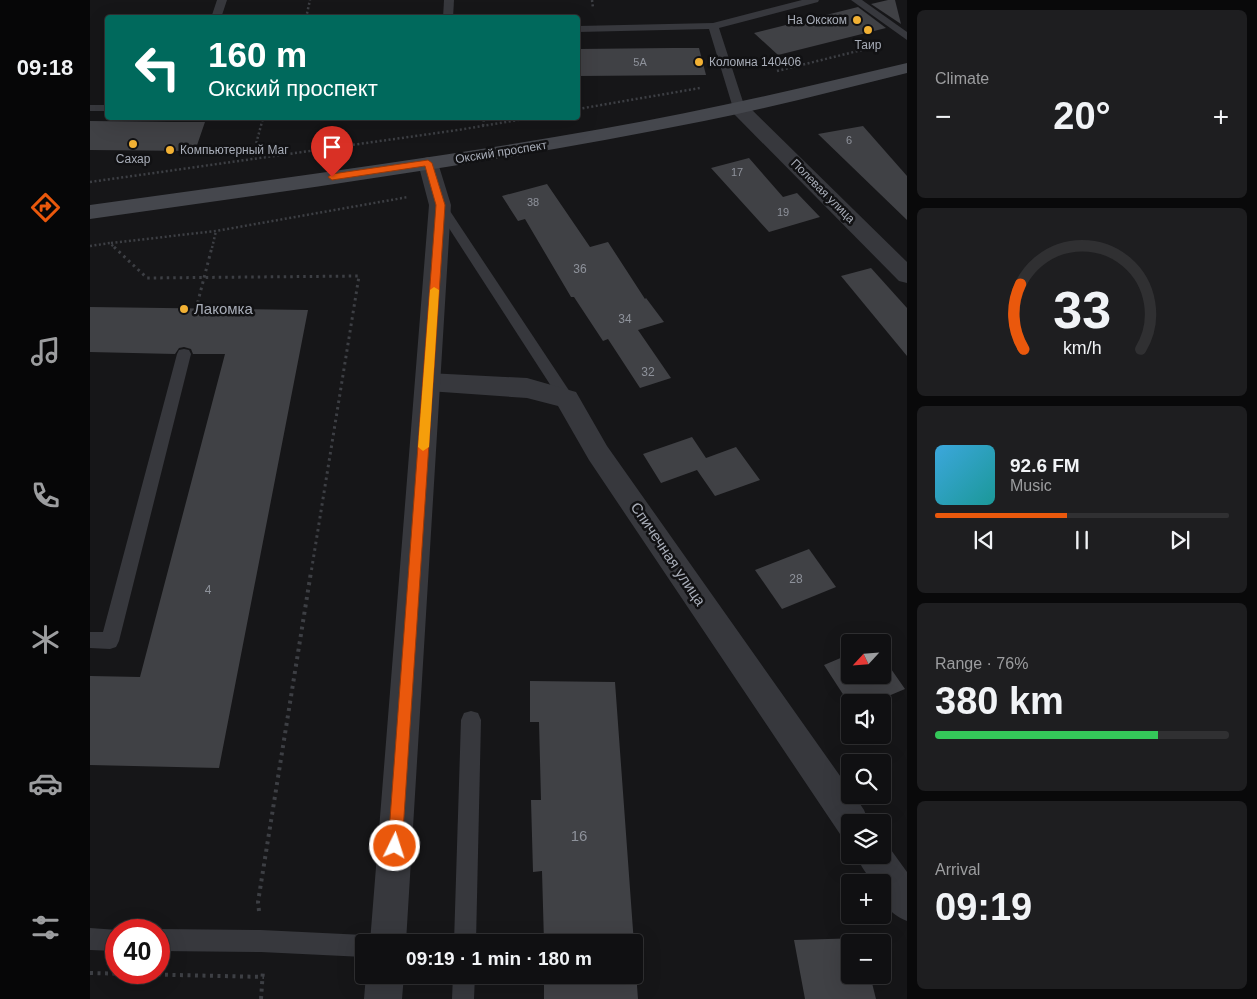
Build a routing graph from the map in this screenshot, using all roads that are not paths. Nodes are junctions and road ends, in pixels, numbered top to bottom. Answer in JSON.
{"nodes":[{"id":1,"x":222,"y":0,"type":"edge"},
{"id":2,"x":449,"y":0,"type":"edge"},
{"id":3,"x":814,"y":0,"type":"edge"},
{"id":4,"x":856,"y":0,"type":"edge"},
{"id":5,"x":217,"y":15,"type":"edge"},
{"id":6,"x":448,"y":15,"type":"edge"},
{"id":7,"x":713,"y":26,"type":"junction"},
{"id":8,"x":580,"y":29,"type":"edge"},
{"id":9,"x":907,"y":37,"type":"edge"},
{"id":10,"x":907,"y":68,"type":"edge"},
{"id":11,"x":90,"y":108,"type":"edge"},
{"id":12,"x":105,"y":108,"type":"edge"},
{"id":13,"x":738,"y":108,"type":"junction"},
{"id":14,"x":428,"y":163,"type":"junction"},
{"id":15,"x":440,"y":205,"type":"junction"},
{"id":16,"x":90,"y":212,"type":"edge"},
{"id":17,"x":907,"y":275,"type":"edge"},
{"id":18,"x":184,"y":354,"type":"dead end"},
{"id":19,"x":428,"y":382,"type":"junction"},
{"id":20,"x":566,"y":399,"type":"junction"},
{"id":21,"x":90,"y":640,"type":"edge"},
{"id":22,"x":471,"y":720,"type":"dead end"},
{"id":23,"x":846,"y":814,"type":"edge"},
{"id":24,"x":880,"y":864,"type":"edge"},
{"id":25,"x":907,"y":903,"type":"edge"},
{"id":26,"x":389,"y":934,"type":"edge"},
{"id":27,"x":465,"y":934,"type":"edge"},
{"id":28,"x":90,"y":939,"type":"edge"},
{"id":29,"x":105,"y":940,"type":"edge"},
{"id":30,"x":170,"y":940,"type":"edge"},
{"id":31,"x":355,"y":946,"type":"edge"},
{"id":32,"x":385,"y":984,"type":"edge"},
{"id":33,"x":464,"y":984,"type":"edge"},
{"id":34,"x":384,"y":999,"type":"edge"},
{"id":35,"x":463,"y":999,"type":"edge"}],
"edges":[{"from":1,"to":5,"type":"lane"},
{"from":2,"to":6,"type":"lane"},
{"from":3,"to":7,"type":"lane"},
{"from":4,"to":9,"type":"lane"},
{"from":7,"to":8,"type":"lane"},
{"from":7,"to":13,"type":"lane"},
{"from":10,"to":13,"type":"main road","name":"Окский проспект"},
{"from":11,"to":12,"type":"lane"},
{"from":13,"to":14,"type":"main road","name":"Окский проспект"},
{"from":13,"to":17,"type":"street","name":"Полевая улица"},
{"from":14,"to":15,"type":"street"},
{"from":14,"to":16,"type":"main road","name":"Окский проспект"},
{"from":15,"to":19,"type":"street"},
{"from":15,"to":20,"type":"lane"},
{"from":18,"to":21,"type":"lane"},
{"from":19,"to":20,"type":"street"},
{"from":19,"to":26,"type":"street"},
{"from":20,"to":23,"type":"street","name":"Спичечная улица"},
{"from":22,"to":27,"type":"lane"},
{"from":24,"to":25,"type":"street"},
{"from":28,"to":29,"type":"lane"},
{"from":30,"to":31,"type":"lane"},
{"from":32,"to":34,"type":"street"},
{"from":33,"to":35,"type":"lane"}]}
